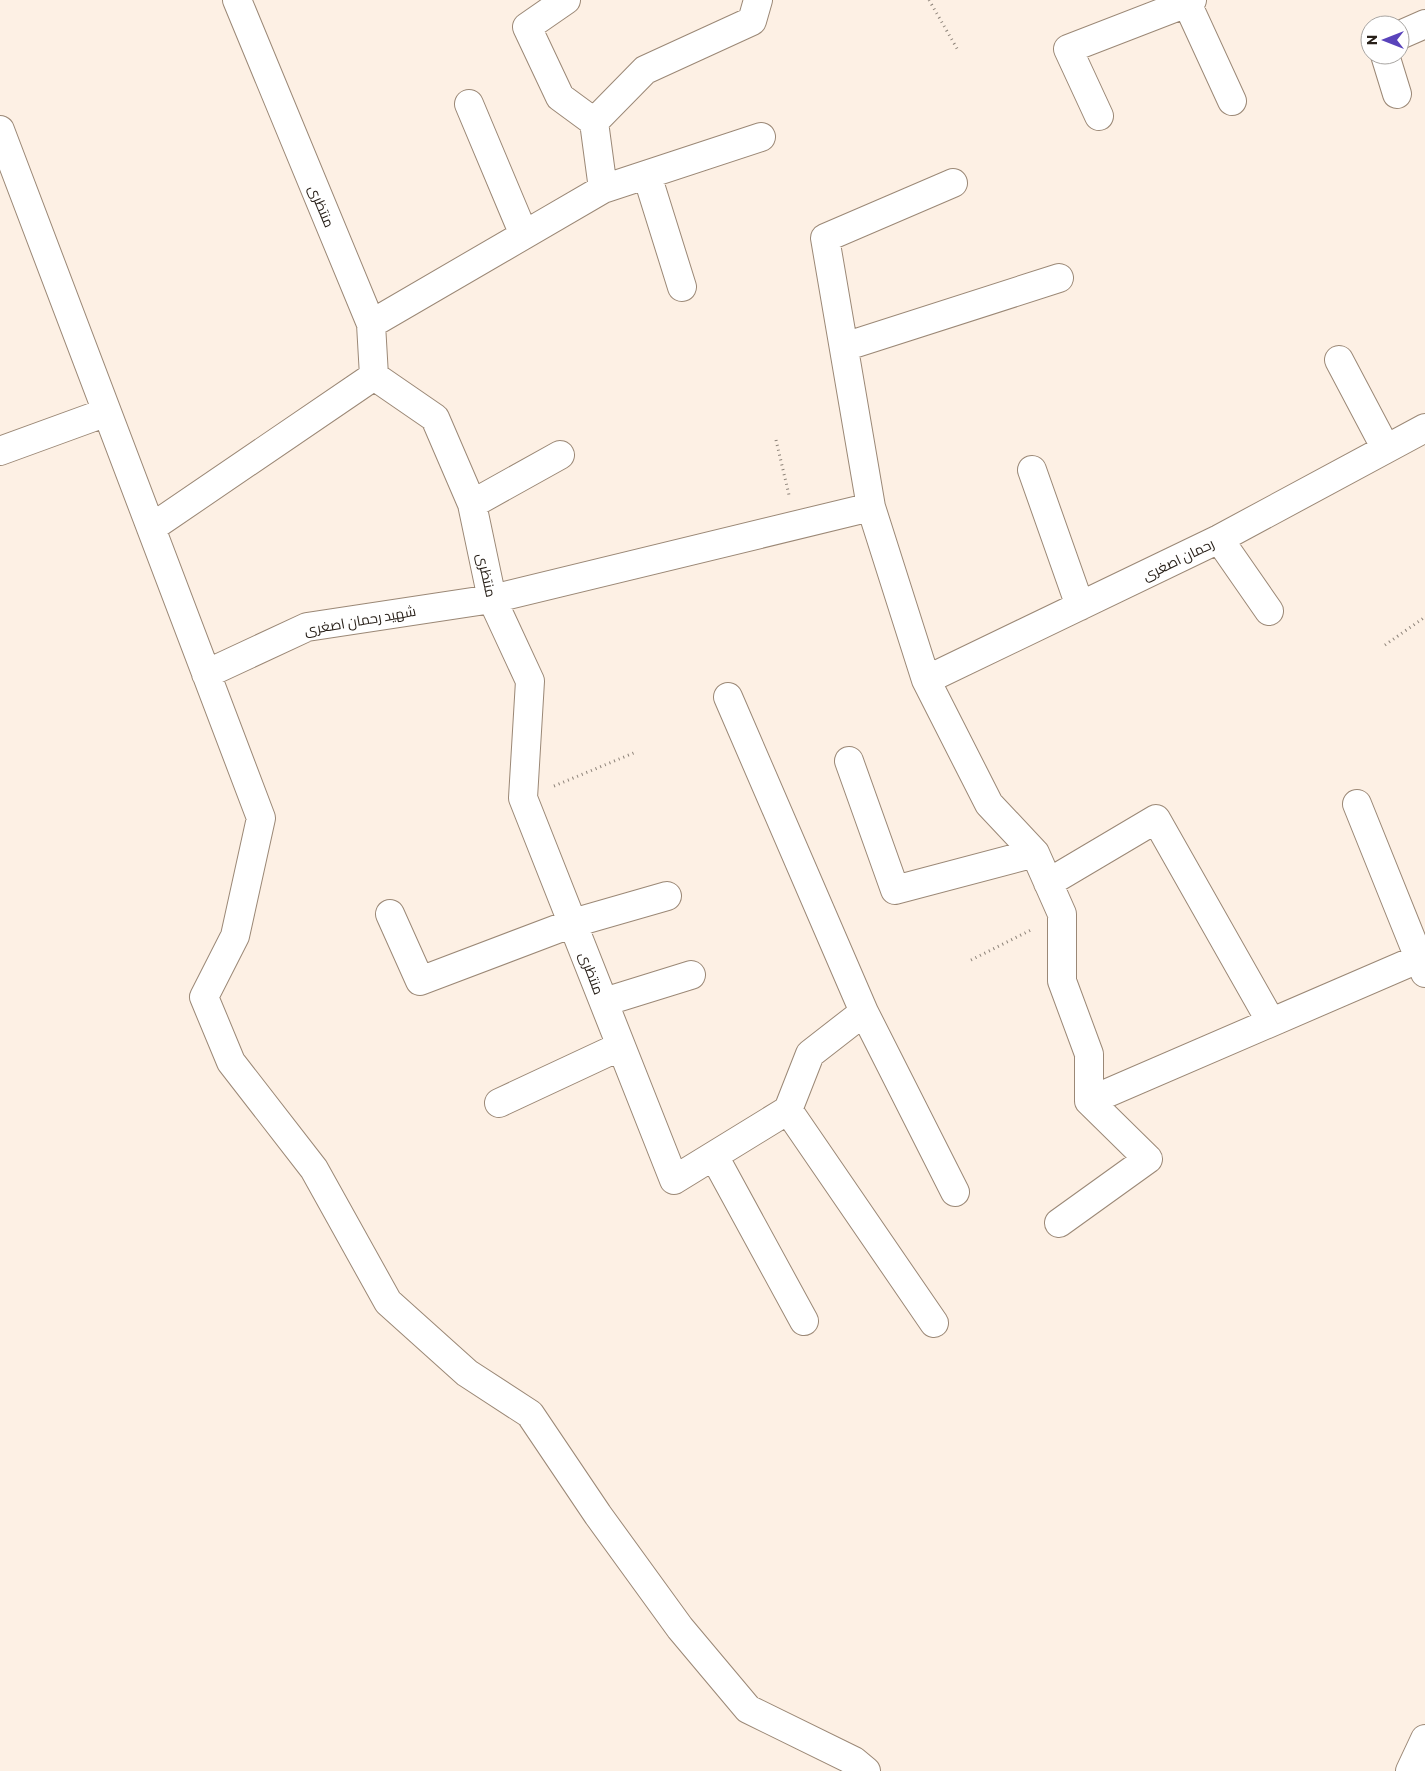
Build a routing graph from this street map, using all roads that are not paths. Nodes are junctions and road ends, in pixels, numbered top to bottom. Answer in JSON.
{"nodes":[{"id":1,"x":237,"y":0,"type":"edge"},
{"id":2,"x":566,"y":0,"type":"edge"},
{"id":3,"x":758,"y":0,"type":"edge"},
{"id":4,"x":1189,"y":1,"type":"edge"},
{"id":5,"x":1425,"y":24,"type":"edge"},
{"id":6,"x":1410,"y":31,"type":"edge"},
{"id":7,"x":1388,"y":65,"type":"edge"},
{"id":8,"x":1397,"y":94,"type":"dead end"},
{"id":9,"x":1232,"y":101,"type":"dead end"},
{"id":10,"x":469,"y":104,"type":"dead end"},
{"id":11,"x":1099,"y":116,"type":"dead end"},
{"id":12,"x":594,"y":122,"type":"junction"},
{"id":13,"x":0,"y":130,"type":"edge"},
{"id":14,"x":761,"y":137,"type":"dead end"},
{"id":15,"x":647,"y":175,"type":"junction"},
{"id":16,"x":953,"y":183,"type":"dead end"},
{"id":17,"x":603,"y":189,"type":"junction"},
{"id":18,"x":524,"y":235,"type":"junction"},
{"id":19,"x":1059,"y":278,"type":"dead end"},
{"id":20,"x":682,"y":287,"type":"dead end"},
{"id":21,"x":371,"y":324,"type":"junction"},
{"id":22,"x":844,"y":347,"type":"junction"},
{"id":23,"x":1339,"y":360,"type":"dead end"},
{"id":24,"x":374,"y":376,"type":"junction"},
{"id":25,"x":107,"y":412,"type":"junction"},
{"id":26,"x":1425,"y":428,"type":"edge"},
{"id":27,"x":1386,"y":448,"type":"junction"},
{"id":28,"x":0,"y":451,"type":"edge"},
{"id":29,"x":560,"y":455,"type":"dead end"},
{"id":30,"x":1032,"y":470,"type":"dead end"},
{"id":31,"x":472,"y":504,"type":"junction"},
{"id":32,"x":871,"y":506,"type":"junction"},
{"id":33,"x":151,"y":528,"type":"junction"},
{"id":34,"x":1219,"y":539,"type":"junction"},
{"id":35,"x":492,"y":599,"type":"junction"},
{"id":36,"x":1080,"y":606,"type":"junction"},
{"id":37,"x":1269,"y":611,"type":"dead end"},
{"id":38,"x":206,"y":674,"type":"junction"},
{"id":39,"x":926,"y":680,"type":"junction"},
{"id":40,"x":728,"y":697,"type":"dead end"},
{"id":41,"x":849,"y":761,"type":"dead end"},
{"id":42,"x":1357,"y":804,"type":"dead end"},
{"id":43,"x":1035,"y":853,"type":"junction"},
{"id":44,"x":1048,"y":883,"type":"junction"},
{"id":45,"x":666,"y":896,"type":"dead end"},
{"id":46,"x":390,"y":914,"type":"dead end"},
{"id":47,"x":573,"y":924,"type":"junction"},
{"id":48,"x":1422,"y":966,"type":"edge"},
{"id":49,"x":691,"y":975,"type":"dead end"},
{"id":50,"x":604,"y":1002,"type":"junction"},
{"id":51,"x":864,"y":1012,"type":"junction"},
{"id":52,"x":1271,"y":1022,"type":"junction"},
{"id":53,"x":621,"y":1046,"type":"junction"},
{"id":54,"x":1089,"y":1101,"type":"junction"},
{"id":55,"x":499,"y":1103,"type":"dead end"},
{"id":56,"x":788,"y":1110,"type":"junction"},
{"id":57,"x":714,"y":1156,"type":"junction"},
{"id":58,"x":956,"y":1192,"type":"dead end"},
{"id":59,"x":1059,"y":1223,"type":"dead end"},
{"id":60,"x":804,"y":1321,"type":"dead end"},
{"id":61,"x":934,"y":1324,"type":"dead end"},
{"id":62,"x":1425,"y":1739,"type":"edge"},
{"id":63,"x":866,"y":1771,"type":"edge"},
{"id":64,"x":1410,"y":1771,"type":"edge"}],
"edges":[{"from":1,"to":21,"type":"street","name":"منتظری"},
{"from":2,"to":12,"type":"street"},
{"from":3,"to":12,"type":"street"},
{"from":4,"to":9,"type":"street"},
{"from":4,"to":11,"type":"street"},
{"from":5,"to":6,"type":"street"},
{"from":7,"to":8,"type":"street"},
{"from":10,"to":18,"type":"street"},
{"from":12,"to":17,"type":"street"},
{"from":13,"to":25,"type":"street"},
{"from":14,"to":15,"type":"street"},
{"from":15,"to":17,"type":"street"},
{"from":15,"to":20,"type":"street"},
{"from":16,"to":22,"type":"street"},
{"from":17,"to":18,"type":"street"},
{"from":18,"to":21,"type":"street"},
{"from":19,"to":22,"type":"street"},
{"from":21,"to":24,"type":"street","name":"منتظری"},
{"from":22,"to":32,"type":"street"},
{"from":23,"to":27,"type":"street"},
{"from":24,"to":31,"type":"street","name":"منتظری"},
{"from":24,"to":33,"type":"street"},
{"from":25,"to":28,"type":"street"},
{"from":25,"to":33,"type":"street"},
{"from":26,"to":27,"type":"street","name":"رحمان اصغری"},
{"from":27,"to":34,"type":"street","name":"رحمان اصغری"},
{"from":29,"to":31,"type":"street"},
{"from":30,"to":36,"type":"street"},
{"from":31,"to":35,"type":"street","name":"منتظری"},
{"from":32,"to":35,"type":"street","name":"شهید رحمان اصغری"},
{"from":32,"to":39,"type":"street"},
{"from":33,"to":38,"type":"street"},
{"from":34,"to":36,"type":"street","name":"رحمان اصغری"},
{"from":34,"to":37,"type":"street"},
{"from":35,"to":38,"type":"street","name":"شهید رحمان اصغری"},
{"from":35,"to":47,"type":"street","name":"منتظری"},
{"from":36,"to":39,"type":"street","name":"رحمان اصغری"},
{"from":38,"to":63,"type":"street"},
{"from":39,"to":43,"type":"street"},
{"from":40,"to":51,"type":"street"},
{"from":41,"to":43,"type":"street"},
{"from":42,"to":48,"type":"street"},
{"from":43,"to":44,"type":"street"},
{"from":44,"to":52,"type":"street"},
{"from":44,"to":54,"type":"street"},
{"from":45,"to":47,"type":"street"},
{"from":46,"to":47,"type":"street"},
{"from":47,"to":50,"type":"street","name":"منتظری"},
{"from":48,"to":52,"type":"street"},
{"from":49,"to":50,"type":"street"},
{"from":50,"to":53,"type":"street","name":"منتظری"},
{"from":51,"to":56,"type":"street"},
{"from":51,"to":58,"type":"street"},
{"from":52,"to":54,"type":"street"},
{"from":53,"to":55,"type":"street"},
{"from":53,"to":57,"type":"street","name":"منتظری"},
{"from":54,"to":59,"type":"street"},
{"from":56,"to":57,"type":"street"},
{"from":56,"to":61,"type":"street"},
{"from":57,"to":60,"type":"street"},
{"from":62,"to":64,"type":"street"}]}
